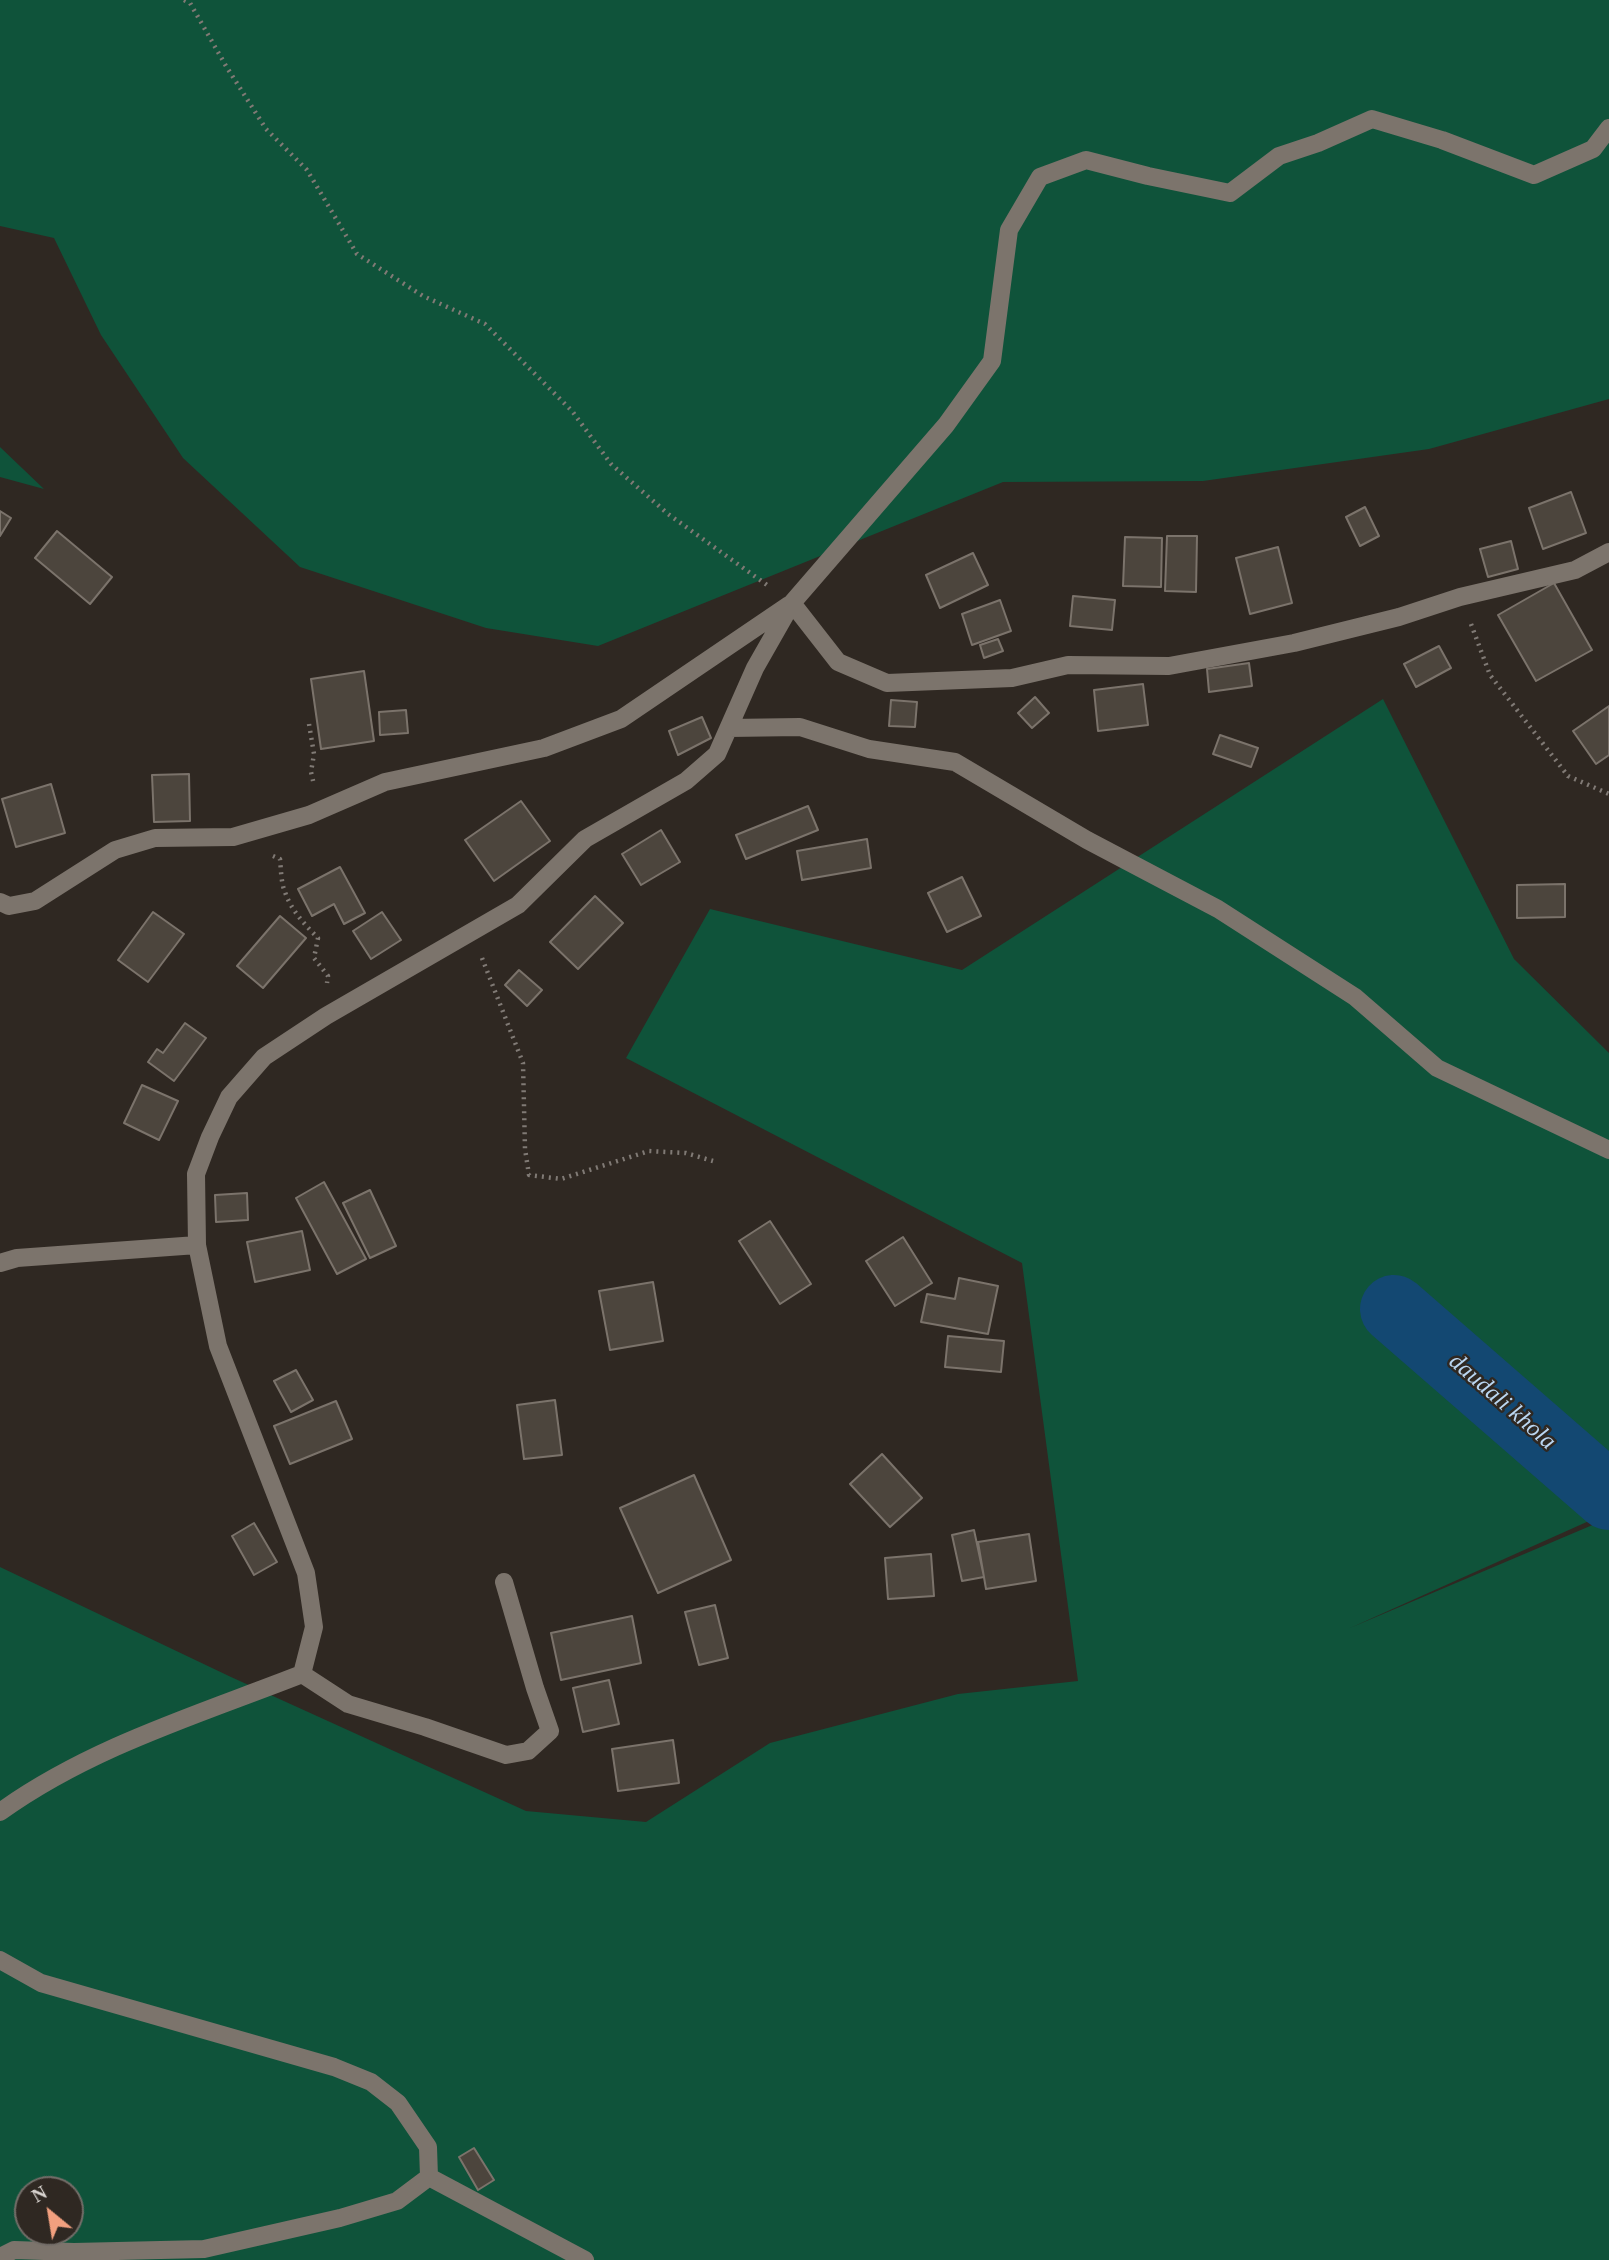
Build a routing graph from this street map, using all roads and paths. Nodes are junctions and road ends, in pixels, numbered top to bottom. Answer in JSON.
{"nodes":[{"id":1,"x":184,"y":0,"type":"edge"},
{"id":2,"x":1609,"y":128,"type":"edge"},
{"id":3,"x":1609,"y":552,"type":"edge"},
{"id":4,"x":1460,"y":597,"type":"junction"},
{"id":5,"x":792,"y":603,"type":"junction"},
{"id":6,"x":309,"y":724,"type":"dead end"},
{"id":7,"x":729,"y":727,"type":"junction"},
{"id":8,"x":1609,"y":794,"type":"edge"},
{"id":9,"x":309,"y":814,"type":"junction"},
{"id":10,"x":233,"y":837,"type":"junction"},
{"id":11,"x":0,"y":902,"type":"edge"},
{"id":12,"x":467,"y":934,"type":"junction"},
{"id":13,"x":326,"y":1016,"type":"junction"},
{"id":14,"x":1609,"y":1150,"type":"edge"},
{"id":15,"x":713,"y":1161,"type":"dead end"},
{"id":16,"x":197,"y":1245,"type":"junction"},
{"id":17,"x":0,"y":1263,"type":"edge"},
{"id":18,"x":505,"y":1583,"type":"dead end"},
{"id":19,"x":302,"y":1674,"type":"junction"},
{"id":20,"x":0,"y":1812,"type":"edge"},
{"id":21,"x":0,"y":1960,"type":"edge"},
{"id":22,"x":429,"y":2177,"type":"junction"},
{"id":23,"x":0,"y":2257,"type":"edge"},
{"id":24,"x":584,"y":2260,"type":"edge"}],
"edges":[{"from":1,"to":5,"type":"path"},
{"from":2,"to":5,"type":"street"},
{"from":3,"to":4,"type":"street"},
{"from":4,"to":5,"type":"street"},
{"from":4,"to":8,"type":"path"},
{"from":5,"to":7,"type":"street"},
{"from":5,"to":9,"type":"street"},
{"from":6,"to":9,"type":"path"},
{"from":7,"to":12,"type":"street"},
{"from":7,"to":14,"type":"street"},
{"from":9,"to":10,"type":"street"},
{"from":10,"to":11,"type":"street"},
{"from":10,"to":13,"type":"path"},
{"from":12,"to":13,"type":"street"},
{"from":12,"to":15,"type":"path"},
{"from":13,"to":16,"type":"street"},
{"from":16,"to":17,"type":"street"},
{"from":16,"to":19,"type":"street"},
{"from":18,"to":19,"type":"street"},
{"from":19,"to":20,"type":"street"},
{"from":21,"to":22,"type":"street"},
{"from":22,"to":23,"type":"street"},
{"from":22,"to":24,"type":"street"}]}
